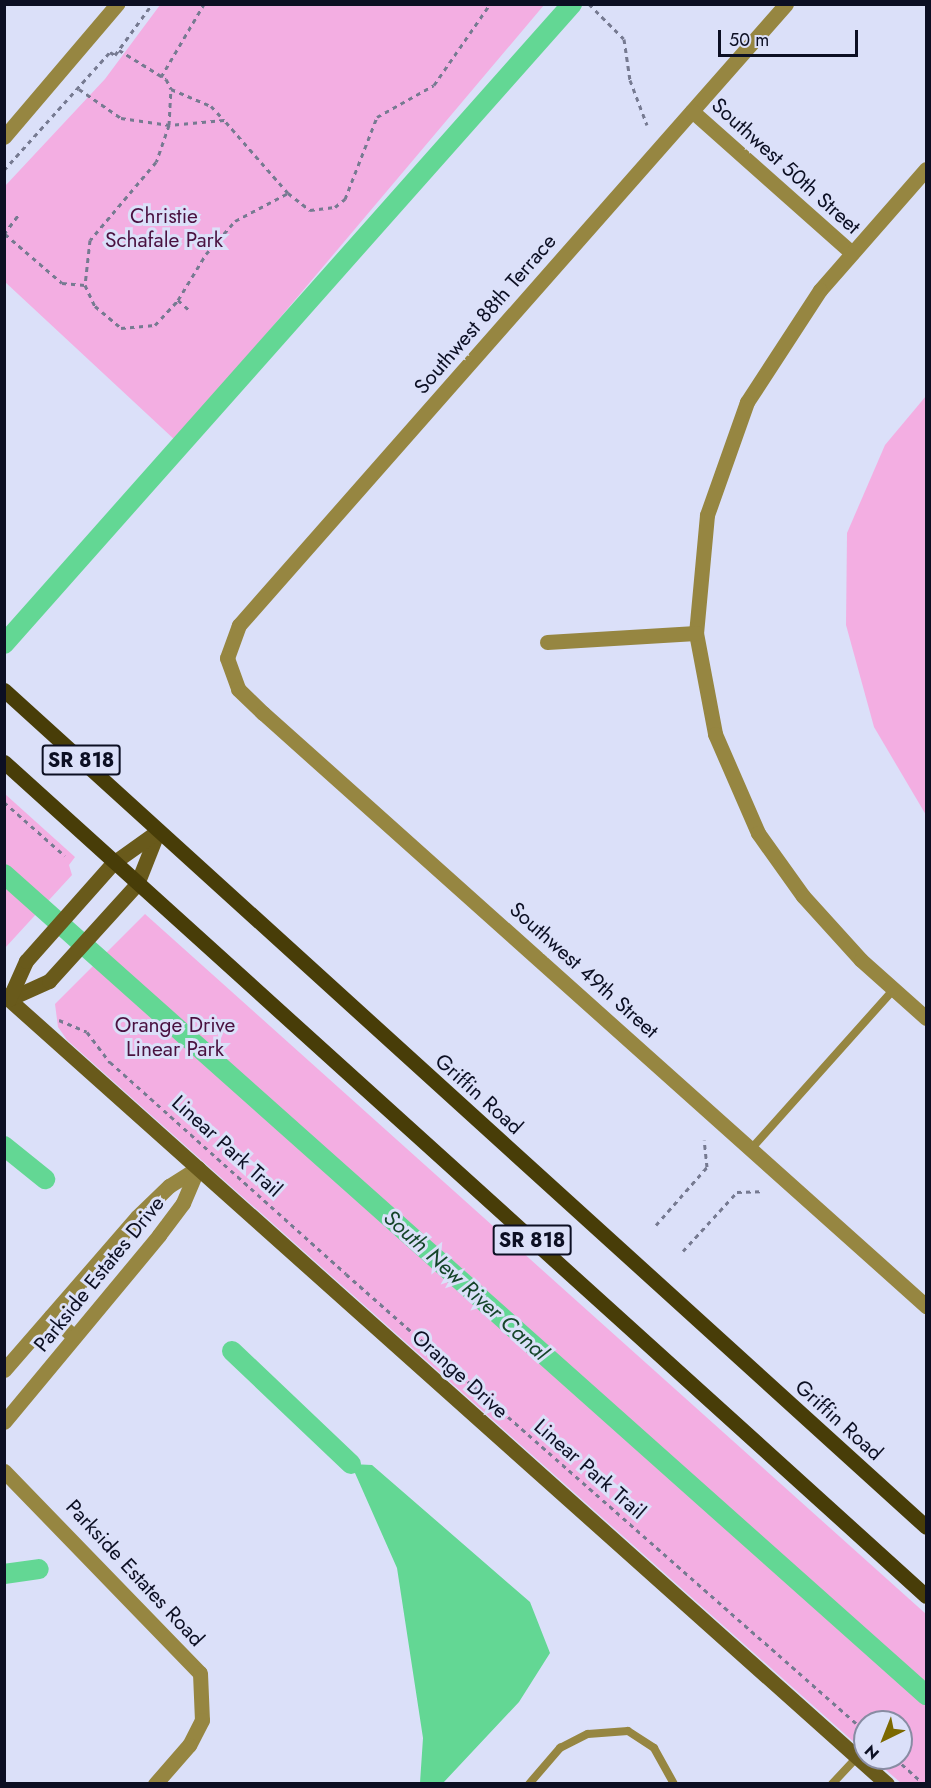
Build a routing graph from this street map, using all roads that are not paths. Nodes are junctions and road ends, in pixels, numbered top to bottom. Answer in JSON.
{"nodes":[{"id":1,"x":117,"y":4,"type":"edge"},
{"id":2,"x":786,"y":4,"type":"edge"},
{"id":3,"x":692,"y":111,"type":"junction"},
{"id":4,"x":4,"y":137,"type":"edge"},
{"id":5,"x":927,"y":169,"type":"edge"},
{"id":6,"x":852,"y":253,"type":"junction"},
{"id":7,"x":696,"y":633,"type":"junction"},
{"id":8,"x":547,"y":642,"type":"dead end"},
{"id":9,"x":227,"y":658,"type":"joint"},
{"id":10,"x":4,"y":690,"type":"edge"},
{"id":11,"x":4,"y":762,"type":"edge"},
{"id":12,"x":158,"y":831,"type":"junction"},
{"id":13,"x":113,"y":863,"type":"junction"},
{"id":14,"x":137,"y":884,"type":"junction"},
{"id":15,"x":894,"y":989,"type":"junction"},
{"id":16,"x":7,"y":997,"type":"edge"},
{"id":17,"x":927,"y":1018,"type":"edge"},
{"id":18,"x":751,"y":1149,"type":"junction"},
{"id":19,"x":198,"y":1168,"type":"junction"},
{"id":20,"x":927,"y":1306,"type":"edge"},
{"id":21,"x":51,"y":1316,"type":"junction"},
{"id":22,"x":74,"y":1337,"type":"junction"},
{"id":23,"x":4,"y":1370,"type":"edge"},
{"id":24,"x":4,"y":1422,"type":"edge"},
{"id":25,"x":4,"y":1471,"type":"edge"},
{"id":26,"x":927,"y":1527,"type":"edge"},
{"id":27,"x":927,"y":1596,"type":"edge"},
{"id":28,"x":853,"y":1753,"type":"edge"},
{"id":29,"x":853,"y":1761,"type":"edge"},
{"id":30,"x":871,"y":1770,"type":"edge"},
{"id":31,"x":155,"y":1784,"type":"edge"},
{"id":32,"x":528,"y":1784,"type":"edge"},
{"id":33,"x":674,"y":1784,"type":"edge"},
{"id":34,"x":832,"y":1784,"type":"edge"},
{"id":35,"x":887,"y":1784,"type":"edge"}],
"edges":[{"from":1,"to":4,"type":"street"},
{"from":2,"to":3,"type":"street","name":"Southwest 88th Terrace"},
{"from":3,"to":6,"type":"street","name":"Southwest 50th Street"},
{"from":3,"to":9,"type":"street","name":"Southwest 88th Terrace"},
{"from":5,"to":6,"type":"street"},
{"from":6,"to":7,"type":"street"},
{"from":7,"to":8,"type":"street"},
{"from":7,"to":15,"type":"street"},
{"from":9,"to":18,"type":"street","name":"Southwest 49th Street"},
{"from":10,"to":12,"type":"main road","name":"Griffin Road","number":"SR 818"},
{"from":11,"to":13,"type":"main road","number":"SR 818"},
{"from":12,"to":13,"type":"street"},
{"from":12,"to":14,"type":"street"},
{"from":12,"to":26,"type":"main road","name":"Griffin Road","number":"SR 818"},
{"from":13,"to":14,"type":"main road","number":"SR 818"},
{"from":13,"to":16,"type":"street"},
{"from":14,"to":16,"type":"street"},
{"from":14,"to":27,"type":"main road","number":"SR 818"},
{"from":15,"to":17,"type":"street"},
{"from":15,"to":18,"type":"lane"},
{"from":16,"to":19,"type":"street","name":"Orange Drive"},
{"from":18,"to":20,"type":"street","name":"Southwest 49th Street"},
{"from":19,"to":21,"type":"street","name":"Parkside Estates Drive"},
{"from":19,"to":22,"type":"street","name":"Parkside Estates Drive"},
{"from":19,"to":28,"type":"street","name":"Orange Drive"},
{"from":21,"to":22,"type":"street"},
{"from":21,"to":23,"type":"street","name":"Parkside Estates Drive"},
{"from":22,"to":24,"type":"street","name":"Parkside Estates Drive"},
{"from":25,"to":31,"type":"street","name":"Parkside Estates Road"},
{"from":29,"to":34,"type":"lane"},
{"from":30,"to":35,"type":"street","name":"Orange Drive"},
{"from":32,"to":33,"type":"lane"}]}
